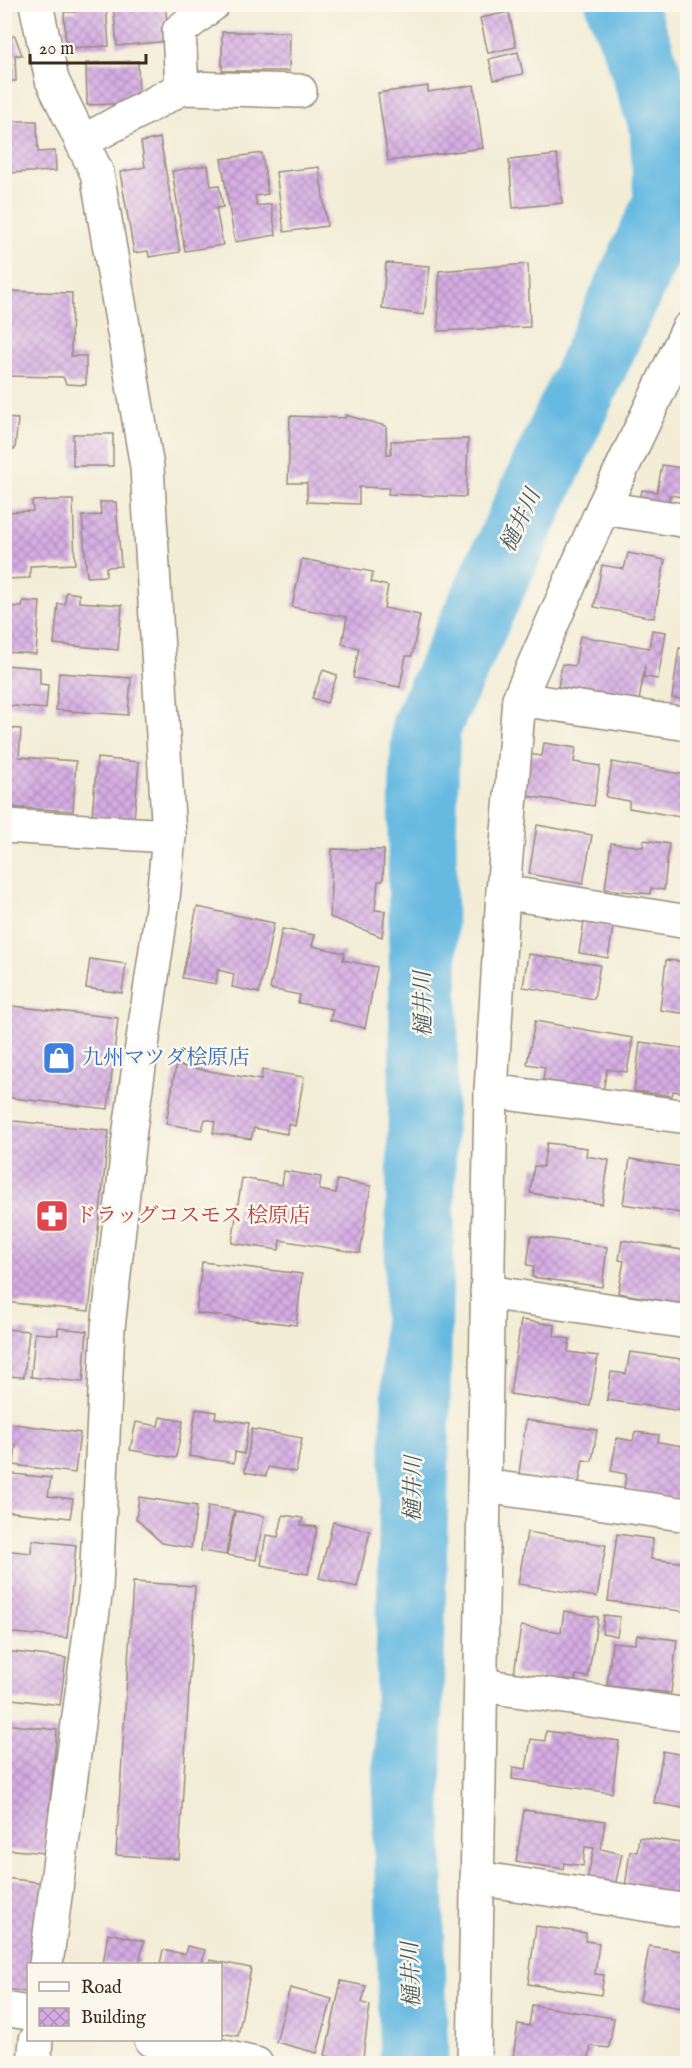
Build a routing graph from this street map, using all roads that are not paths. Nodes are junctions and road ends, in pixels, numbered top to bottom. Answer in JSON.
{"nodes":[{"id":1,"x":36,"y":4,"type":"edge"},
{"id":2,"x":213,"y":4,"type":"edge"},
{"id":3,"x":182,"y":88,"type":"junction"},
{"id":4,"x":300,"y":91,"type":"dead end"},
{"id":5,"x":82,"y":142,"type":"junction"},
{"id":6,"x":687,"y":330,"type":"edge"},
{"id":7,"x":603,"y":507,"type":"junction"},
{"id":8,"x":687,"y":521,"type":"edge"},
{"id":9,"x":519,"y":699,"type":"junction"},
{"id":10,"x":687,"y":724,"type":"edge"},
{"id":11,"x":4,"y":826,"type":"edge"},
{"id":12,"x":168,"y":836,"type":"junction"},
{"id":13,"x":503,"y":892,"type":"junction"},
{"id":14,"x":687,"y":922,"type":"edge"},
{"id":15,"x":491,"y":1091,"type":"junction"},
{"id":16,"x":687,"y":1117,"type":"edge"},
{"id":17,"x":487,"y":1292,"type":"junction"},
{"id":18,"x":687,"y":1322,"type":"edge"},
{"id":19,"x":484,"y":1486,"type":"junction"},
{"id":20,"x":687,"y":1515,"type":"edge"},
{"id":21,"x":481,"y":1684,"type":"junction"},
{"id":22,"x":687,"y":1715,"type":"edge"},
{"id":23,"x":477,"y":1878,"type":"junction"},
{"id":24,"x":687,"y":1911,"type":"edge"},
{"id":25,"x":46,"y":1963,"type":"edge"},
{"id":26,"x":4,"y":2009,"type":"edge"},
{"id":27,"x":27,"y":2013,"type":"edge"},
{"id":28,"x":36,"y":2041,"type":"edge"},
{"id":29,"x":155,"y":2041,"type":"edge"},
{"id":30,"x":34,"y":2064,"type":"edge"},
{"id":31,"x":256,"y":2064,"type":"edge"},
{"id":32,"x":474,"y":2064,"type":"edge"}],
"edges":[{"from":1,"to":5,"type":"street"},
{"from":2,"to":3,"type":"street"},
{"from":3,"to":4,"type":"street"},
{"from":3,"to":5,"type":"street"},
{"from":5,"to":12,"type":"street"},
{"from":6,"to":7,"type":"street"},
{"from":7,"to":8,"type":"street"},
{"from":7,"to":9,"type":"street"},
{"from":9,"to":10,"type":"street"},
{"from":9,"to":13,"type":"street"},
{"from":11,"to":12,"type":"street"},
{"from":12,"to":25,"type":"street"},
{"from":13,"to":14,"type":"street"},
{"from":13,"to":15,"type":"street"},
{"from":15,"to":16,"type":"street"},
{"from":15,"to":17,"type":"street"},
{"from":17,"to":18,"type":"street"},
{"from":17,"to":19,"type":"street"},
{"from":19,"to":20,"type":"street"},
{"from":19,"to":21,"type":"street"},
{"from":21,"to":22,"type":"street"},
{"from":21,"to":23,"type":"street"},
{"from":23,"to":24,"type":"street"},
{"from":23,"to":32,"type":"street"},
{"from":26,"to":27,"type":"street"},
{"from":28,"to":30,"type":"street"},
{"from":29,"to":31,"type":"street"}]}
